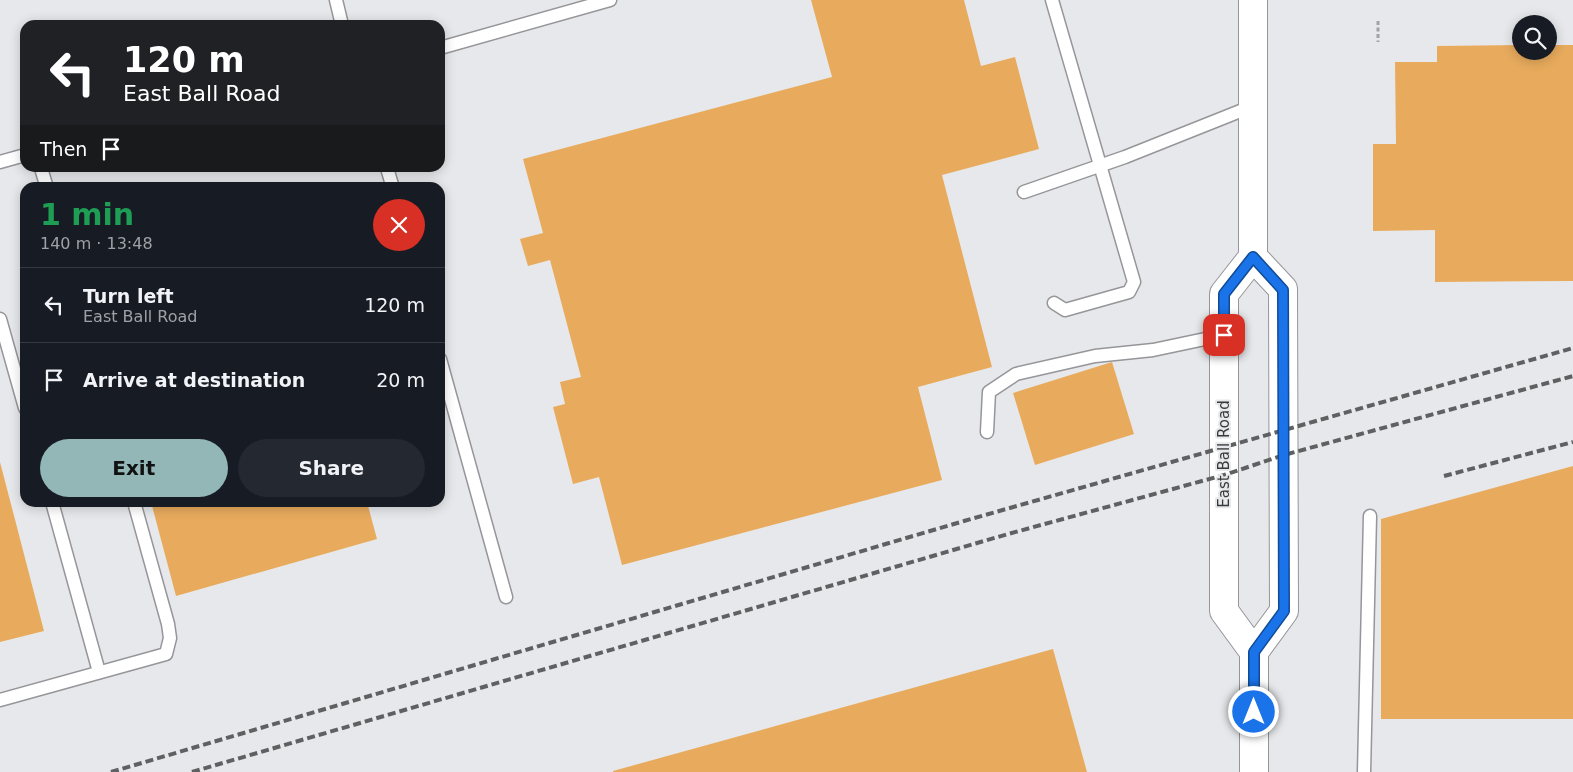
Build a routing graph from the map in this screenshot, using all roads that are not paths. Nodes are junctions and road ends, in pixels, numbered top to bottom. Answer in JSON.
{"nodes":[{"id":1,"x":336,"y":0,"type":"edge"},
{"id":2,"x":610,"y":0,"type":"edge"},
{"id":3,"x":1052,"y":0,"type":"edge"},
{"id":4,"x":1253,"y":0,"type":"edge"},
{"id":5,"x":341,"y":20,"type":"edge"},
{"id":6,"x":445,"y":47,"type":"edge"},
{"id":7,"x":1253,"y":106,"type":"junction"},
{"id":8,"x":20,"y":156,"type":"edge"},
{"id":9,"x":0,"y":162,"type":"edge"},
{"id":10,"x":1100,"y":166,"type":"junction"},
{"id":11,"x":1024,"y":192,"type":"dead end"},
{"id":12,"x":1253,"y":257,"type":"junction"},
{"id":13,"x":1054,"y":303,"type":"dead end"},
{"id":14,"x":0,"y":319,"type":"edge"},
{"id":15,"x":1224,"y":335,"type":"junction"},
{"id":16,"x":445,"y":377,"type":"edge"},
{"id":17,"x":20,"y":390,"type":"edge"},
{"id":18,"x":987,"y":432,"type":"dead end"},
{"id":19,"x":53,"y":507,"type":"edge"},
{"id":20,"x":135,"y":507,"type":"edge"},
{"id":21,"x":1370,"y":516,"type":"dead end"},
{"id":22,"x":506,"y":597,"type":"dead end"},
{"id":23,"x":1254,"y":652,"type":"junction"},
{"id":24,"x":99,"y":672,"type":"junction"},
{"id":25,"x":0,"y":700,"type":"edge"},
{"id":26,"x":1254,"y":772,"type":"edge"},
{"id":27,"x":1364,"y":772,"type":"edge"}],
"edges":[{"from":1,"to":5,"type":"lane"},
{"from":2,"to":6,"type":"lane"},
{"from":3,"to":10,"type":"lane"},
{"from":4,"to":7,"type":"main road"},
{"from":7,"to":10,"type":"lane"},
{"from":7,"to":12,"type":"main road"},
{"from":8,"to":9,"type":"lane"},
{"from":10,"to":11,"type":"lane"},
{"from":10,"to":13,"type":"lane"},
{"from":12,"to":15,"type":"main road","name":"East Ball Road"},
{"from":12,"to":23,"type":"main road"},
{"from":14,"to":17,"type":"lane"},
{"from":15,"to":18,"type":"lane"},
{"from":15,"to":23,"type":"main road","name":"East Ball Road"},
{"from":16,"to":22,"type":"lane"},
{"from":19,"to":24,"type":"lane"},
{"from":20,"to":24,"type":"lane"},
{"from":21,"to":27,"type":"lane"},
{"from":23,"to":26,"type":"main road"},
{"from":24,"to":25,"type":"lane"}]}
